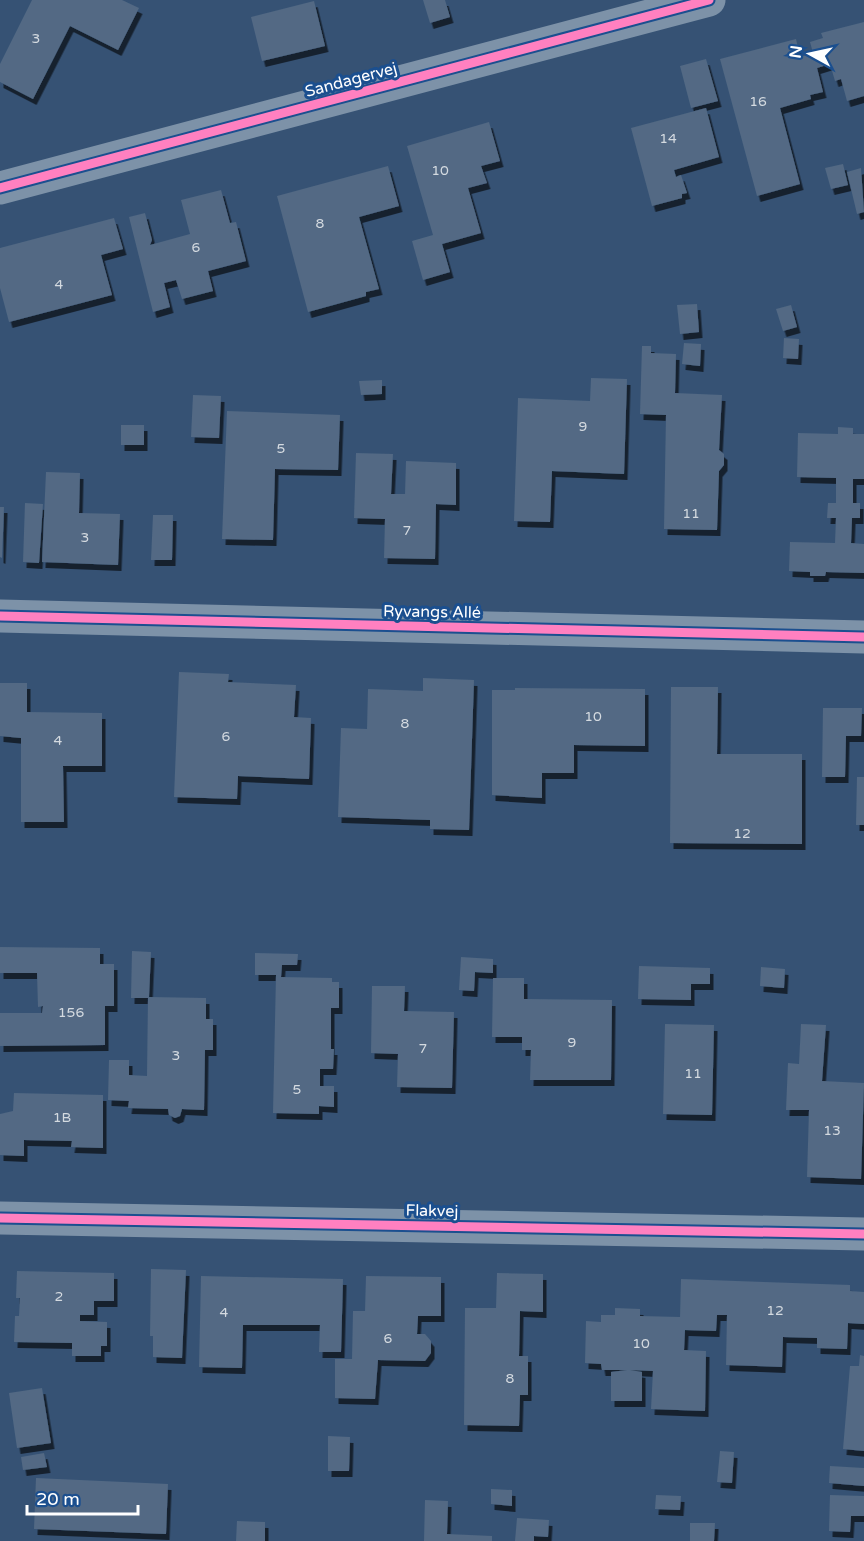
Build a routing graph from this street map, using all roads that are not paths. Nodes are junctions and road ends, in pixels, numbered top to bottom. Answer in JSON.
{"nodes":[{"id":1,"x":709,"y":0,"type":"edge"},
{"id":2,"x":0,"y":188,"type":"edge"},
{"id":3,"x":0,"y":616,"type":"edge"},
{"id":4,"x":864,"y":637,"type":"edge"},
{"id":5,"x":0,"y":1218,"type":"edge"},
{"id":6,"x":864,"y":1234,"type":"edge"}],
"edges":[{"from":1,"to":2,"type":"street","name":"Sandagervej"},
{"from":3,"to":4,"type":"street","name":"Ryvangs Allé"},
{"from":5,"to":6,"type":"street","name":"Flakvej"}]}
